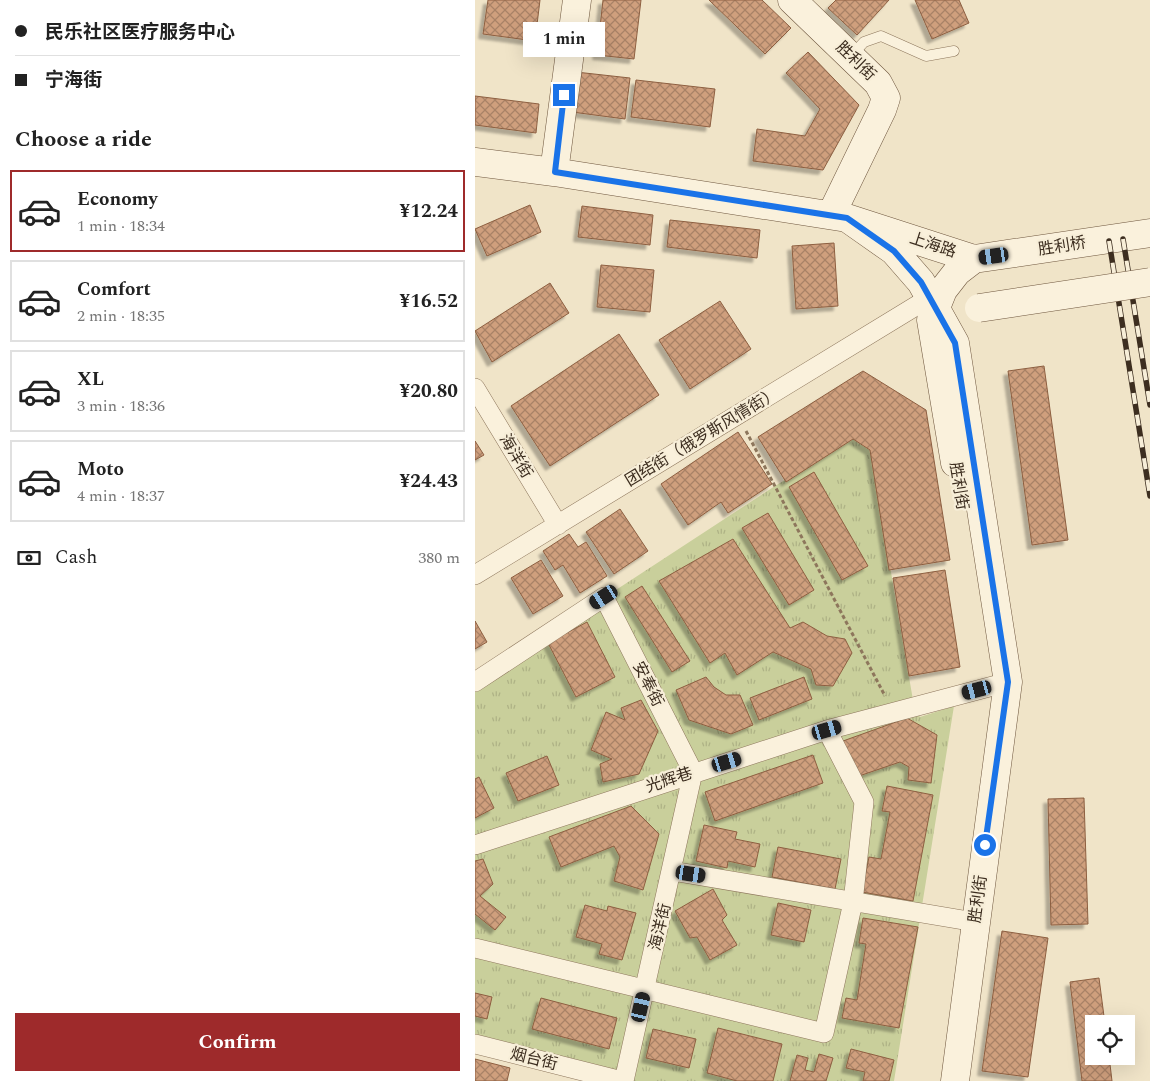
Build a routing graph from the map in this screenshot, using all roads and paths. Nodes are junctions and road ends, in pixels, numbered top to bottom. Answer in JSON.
{"nodes":[{"id":1,"x":577,"y":0,"type":"edge"},
{"id":2,"x":792,"y":0,"type":"edge"},
{"id":3,"x":954,"y":51,"type":"dead end"},
{"id":4,"x":851,"y":56,"type":"junction"},
{"id":5,"x":475,"y":162,"type":"edge"},
{"id":6,"x":555,"y":172,"type":"junction"},
{"id":7,"x":839,"y":217,"type":"junction"},
{"id":8,"x":1150,"y":233,"type":"edge"},
{"id":9,"x":974,"y":259,"type":"junction"},
{"id":10,"x":1150,"y":282,"type":"edge"},
{"id":11,"x":932,"y":303,"type":"junction"},
{"id":12,"x":955,"y":343,"type":"junction"},
{"id":13,"x":475,"y":388,"type":"edge"},
{"id":14,"x":738,"y":415,"type":"junction"},
{"id":15,"x":557,"y":525,"type":"junction"},
{"id":16,"x":475,"y":575,"type":"edge"},
{"id":17,"x":475,"y":682,"type":"edge"},
{"id":18,"x":1000,"y":684,"type":"junction"},
{"id":19,"x":893,"y":711,"type":"junction"},
{"id":20,"x":827,"y":730,"type":"junction"},
{"id":21,"x":693,"y":772,"type":"junction"},
{"id":22,"x":475,"y":845,"type":"edge"},
{"id":23,"x":673,"y":871,"type":"junction"},
{"id":24,"x":853,"y":902,"type":"junction"},
{"id":25,"x":967,"y":921,"type":"junction"},
{"id":26,"x":475,"y":948,"type":"edge"},
{"id":27,"x":646,"y":989,"type":"junction"},
{"id":28,"x":475,"y":1044,"type":"edge"},
{"id":29,"x":623,"y":1081,"type":"edge"},
{"id":30,"x":938,"y":1081,"type":"edge"},
{"id":31,"x":955,"y":1081,"type":"edge"}],
"edges":[{"from":1,"to":6,"type":"main road"},
{"from":2,"to":4,"type":"main road","name":"胜利街"},
{"from":3,"to":4,"type":"lane"},
{"from":4,"to":7,"type":"main road","name":"胜利街"},
{"from":5,"to":6,"type":"main road","name":"上海路"},
{"from":6,"to":7,"type":"main road","name":"上海路"},
{"from":7,"to":9,"type":"main road","name":"上海路"},
{"from":7,"to":11,"type":"main road"},
{"from":8,"to":9,"type":"main road","name":"胜利桥"},
{"from":9,"to":11,"type":"main road","name":"上海路"},
{"from":10,"to":12,"type":"main road","bridge":true},
{"from":11,"to":12,"type":"main road","name":"胜利街"},
{"from":11,"to":14,"type":"street","name":"团结街（俄罗斯风情街）"},
{"from":11,"to":18,"type":"main road","name":"胜利街"},
{"from":12,"to":18,"type":"main road","name":"胜利街"},
{"from":13,"to":15,"type":"street","name":"海洋街"},
{"from":14,"to":15,"type":"street","name":"团结街（俄罗斯风情街）"},
{"from":14,"to":19,"type":"path"},
{"from":15,"to":16,"type":"street","name":"团结街（俄罗斯风情街）"},
{"from":17,"to":21,"type":"street","name":"安奉街"},
{"from":18,"to":19,"type":"street","name":"光辉巷"},
{"from":18,"to":25,"type":"main road","name":"胜利街"},
{"from":19,"to":20,"type":"street","name":"光辉巷"},
{"from":20,"to":21,"type":"street","name":"光辉巷"},
{"from":20,"to":24,"type":"street"},
{"from":21,"to":22,"type":"street","name":"光辉巷"},
{"from":21,"to":23,"type":"street","name":"海洋街"},
{"from":23,"to":24,"type":"street"},
{"from":23,"to":27,"type":"street","name":"海洋街"},
{"from":24,"to":25,"type":"street"},
{"from":24,"to":27,"type":"street"},
{"from":25,"to":30,"type":"main road","name":"胜利街"},
{"from":25,"to":31,"type":"main road","name":"胜利街"},
{"from":26,"to":27,"type":"street"},
{"from":27,"to":29,"type":"street","name":"海洋街"},
{"from":28,"to":29,"type":"street","name":"烟台街"}]}
